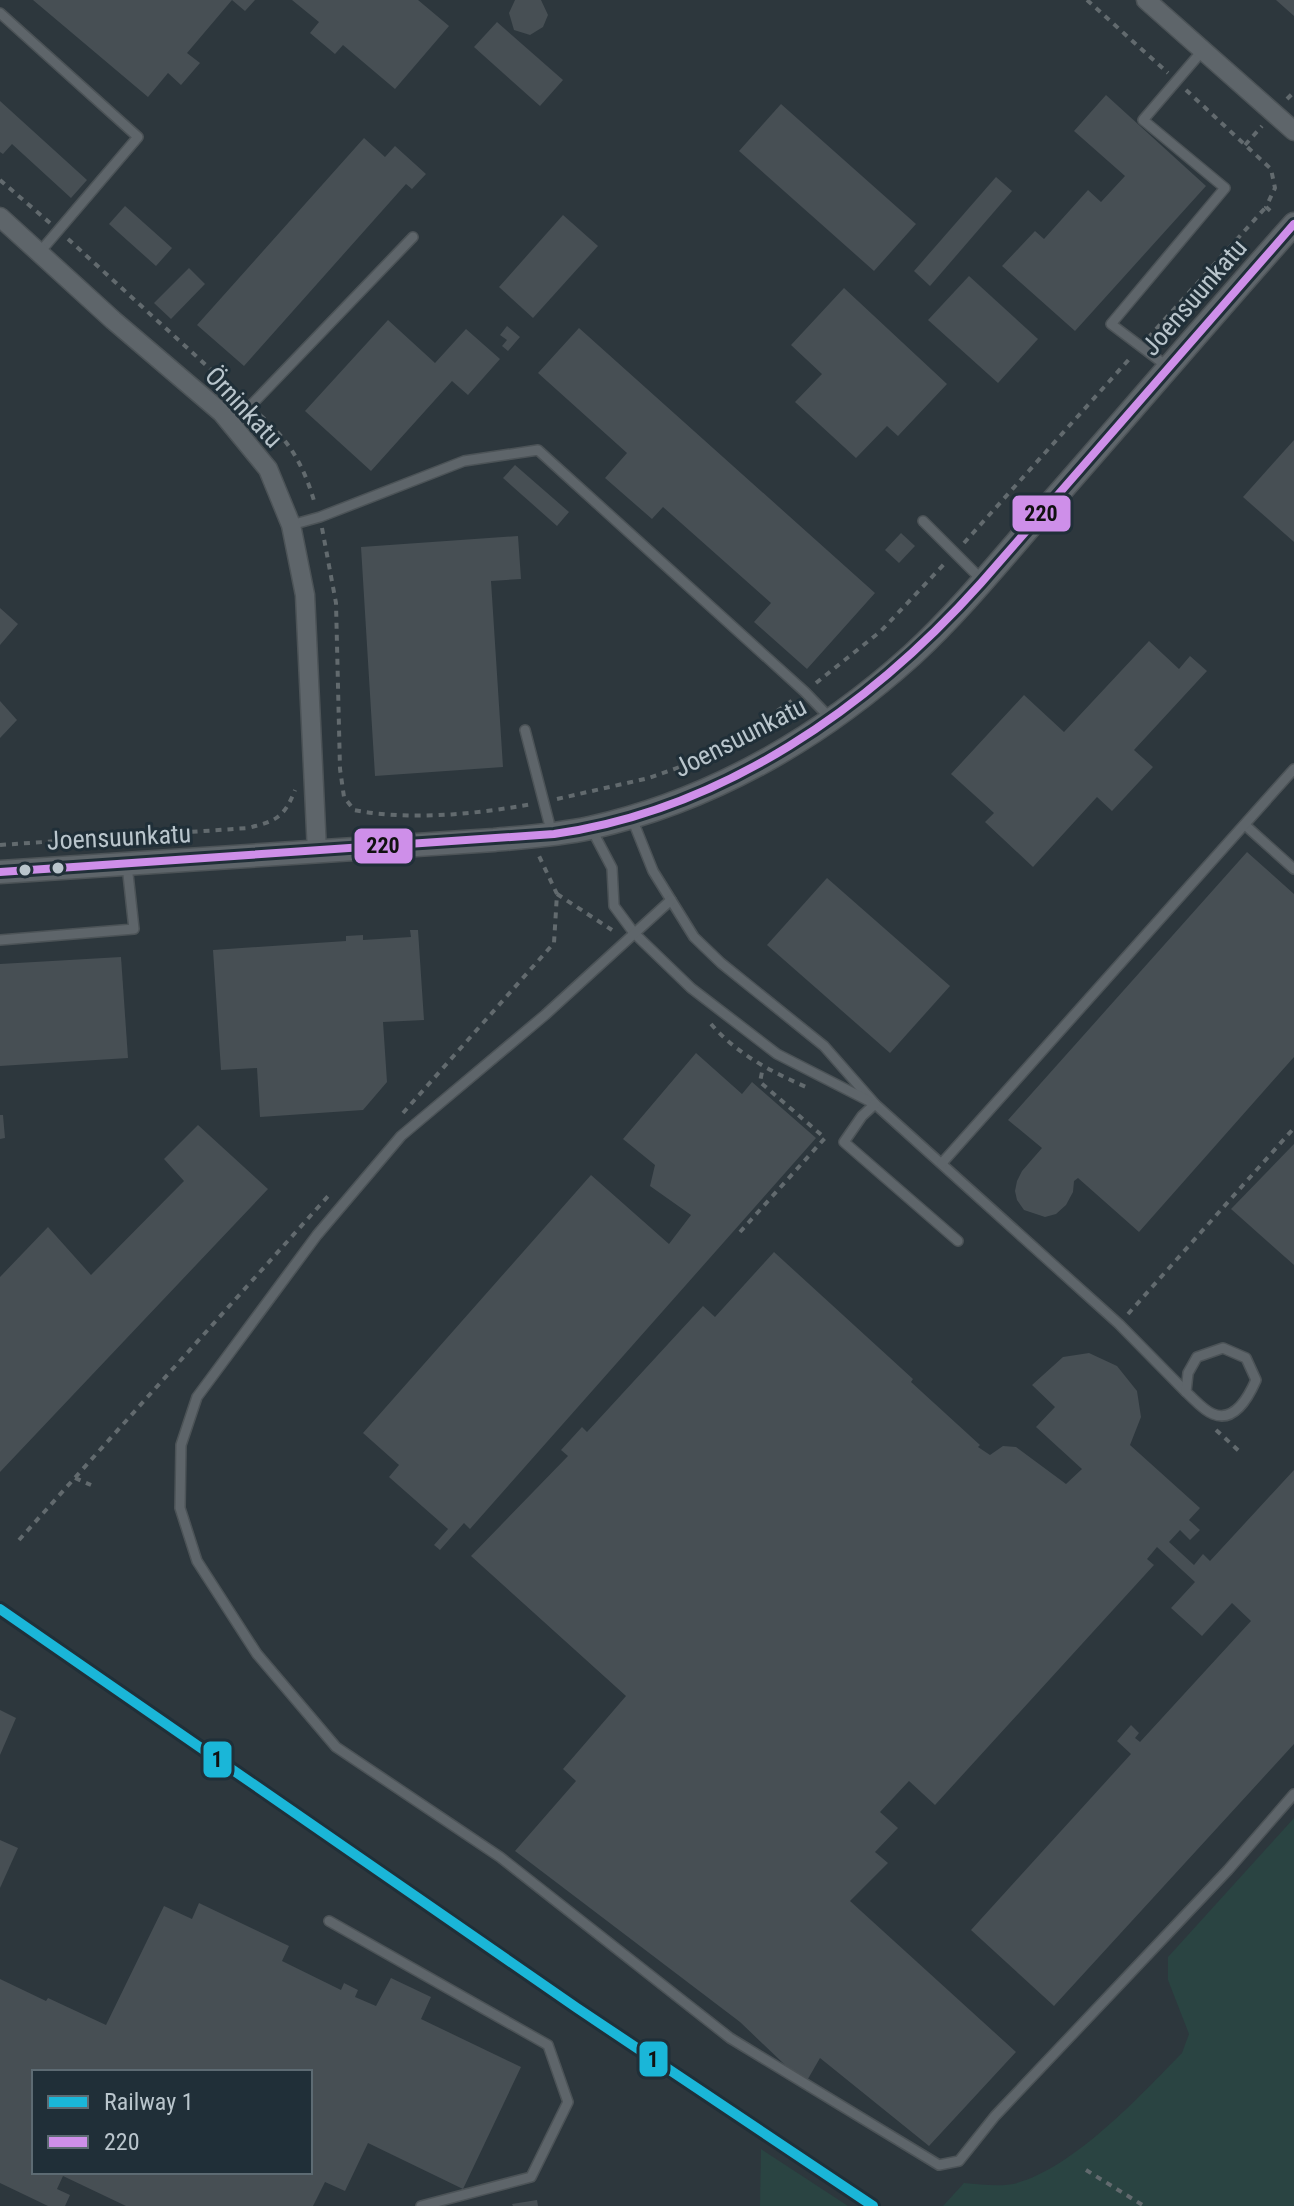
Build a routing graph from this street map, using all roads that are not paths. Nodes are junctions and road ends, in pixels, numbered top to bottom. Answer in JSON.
{"nodes":[{"id":1,"x":1146,"y":0,"type":"edge"},
{"id":2,"x":0,"y":13,"type":"edge"},
{"id":3,"x":1203,"y":50,"type":"junction"},
{"id":4,"x":1294,"y":131,"type":"edge"},
{"id":5,"x":0,"y":217,"type":"edge"},
{"id":6,"x":1292,"y":226,"type":"edge"},
{"id":7,"x":413,"y":237,"type":"dead end"},
{"id":8,"x":39,"y":253,"type":"junction"},
{"id":9,"x":1170,"y":369,"type":"junction"},
{"id":10,"x":232,"y":425,"type":"junction"},
{"id":11,"x":923,"y":521,"type":"dead end"},
{"id":12,"x":291,"y":525,"type":"junction"},
{"id":13,"x":982,"y":580,"type":"junction"},
{"id":14,"x":833,"y":720,"type":"junction"},
{"id":15,"x":525,"y":730,"type":"dead end"},
{"id":16,"x":1294,"y":769,"type":"edge"},
{"id":17,"x":631,"y":816,"type":"junction"},
{"id":18,"x":1245,"y":825,"type":"junction"},
{"id":19,"x":591,"y":828,"type":"junction"},
{"id":20,"x":541,"y":835,"type":"junction"},
{"id":21,"x":317,"y":852,"type":"junction"},
{"id":22,"x":127,"y":865,"type":"junction"},
{"id":23,"x":1294,"y":869,"type":"edge"},
{"id":24,"x":0,"y":872,"type":"edge"},
{"id":25,"x":671,"y":900,"type":"junction"},
{"id":26,"x":634,"y":933,"type":"junction"},
{"id":27,"x":0,"y":940,"type":"edge"},
{"id":28,"x":875,"y":1104,"type":"junction"},
{"id":29,"x":942,"y":1163,"type":"junction"},
{"id":30,"x":958,"y":1241,"type":"dead end"},
{"id":31,"x":1186,"y":1392,"type":"junction"},
{"id":32,"x":1294,"y":1794,"type":"edge"},
{"id":33,"x":329,"y":1921,"type":"dead end"},
{"id":34,"x":421,"y":2206,"type":"edge"}],
"edges":[{"from":1,"to":3,"type":"street"},
{"from":2,"to":8,"type":"lane"},
{"from":3,"to":4,"type":"street"},
{"from":3,"to":9,"type":"lane"},
{"from":5,"to":8,"type":"street","name":"Örninkatu"},
{"from":6,"to":9,"type":"street","name":"Joensuunkatu"},
{"from":7,"to":10,"type":"lane"},
{"from":8,"to":10,"type":"street","name":"Örninkatu"},
{"from":9,"to":13,"type":"street","name":"Joensuunkatu"},
{"from":10,"to":12,"type":"street","name":"Örninkatu"},
{"from":11,"to":13,"type":"lane"},
{"from":12,"to":14,"type":"lane"},
{"from":12,"to":21,"type":"street","name":"Örninkatu"},
{"from":13,"to":14,"type":"street","name":"Joensuunkatu"},
{"from":14,"to":17,"type":"street","name":"Joensuunkatu"},
{"from":15,"to":20,"type":"lane"},
{"from":16,"to":18,"type":"lane"},
{"from":17,"to":19,"type":"street","name":"Joensuunkatu"},
{"from":17,"to":25,"type":"lane"},
{"from":18,"to":23,"type":"lane"},
{"from":18,"to":29,"type":"lane"},
{"from":19,"to":20,"type":"street","name":"Joensuunkatu"},
{"from":19,"to":26,"type":"lane"},
{"from":20,"to":21,"type":"street","name":"Joensuunkatu"},
{"from":21,"to":22,"type":"street","name":"Joensuunkatu"},
{"from":22,"to":24,"type":"street","name":"Joensuunkatu"},
{"from":22,"to":27,"type":"lane"},
{"from":25,"to":26,"type":"lane"},
{"from":25,"to":28,"type":"lane"},
{"from":26,"to":28,"type":"lane"},
{"from":26,"to":32,"type":"lane"},
{"from":28,"to":29,"type":"lane"},
{"from":28,"to":30,"type":"lane"},
{"from":29,"to":31,"type":"lane"},
{"from":31,"to":31,"type":"lane"},
{"from":33,"to":34,"type":"lane"}]}
